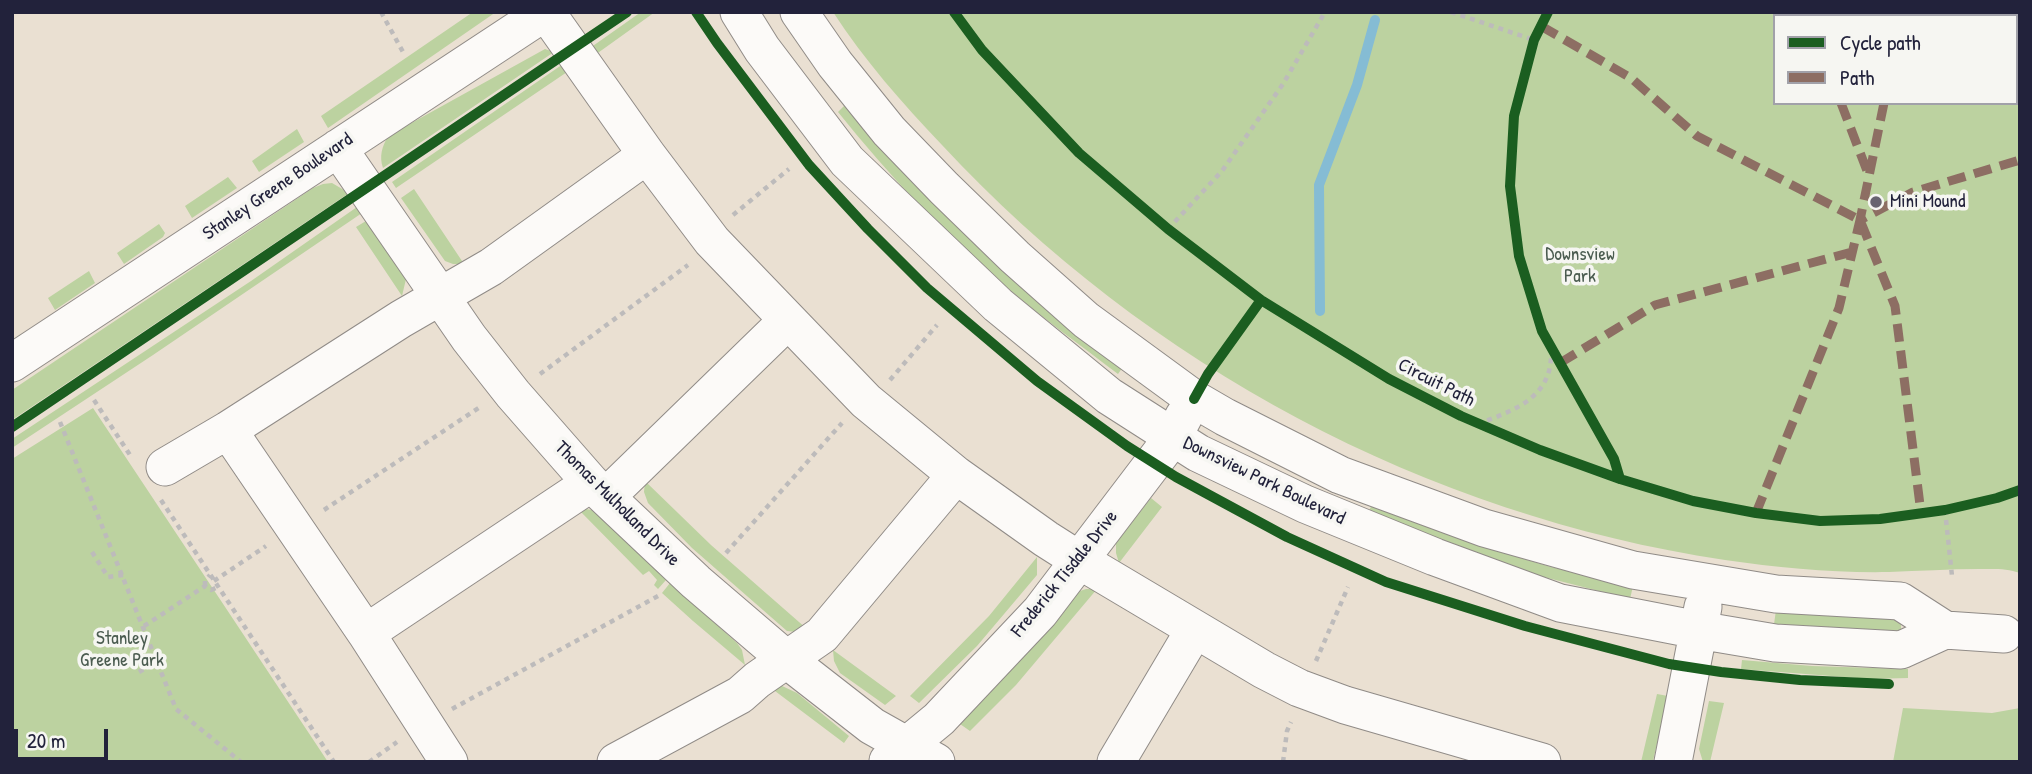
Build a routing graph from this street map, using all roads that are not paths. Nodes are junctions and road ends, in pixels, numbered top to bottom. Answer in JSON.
{"nodes":[{"id":1,"x":546,"y":12,"type":"edge"},
{"id":2,"x":739,"y":12,"type":"edge"},
{"id":3,"x":799,"y":12,"type":"edge"},
{"id":4,"x":338,"y":148,"type":"junction"},
{"id":5,"x":648,"y":155,"type":"junction"},
{"id":6,"x":440,"y":296,"type":"junction"},
{"id":7,"x":787,"y":321,"type":"junction"},
{"id":8,"x":12,"y":363,"type":"edge"},
{"id":9,"x":1194,"y":399,"type":"junction"},
{"id":10,"x":228,"y":430,"type":"junction"},
{"id":11,"x":1173,"y":437,"type":"junction"},
{"id":12,"x":957,"y":475,"type":"junction"},
{"id":13,"x":154,"y":477,"type":"road end"},
{"id":14,"x":599,"y":490,"type":"junction"},
{"id":15,"x":1079,"y":560,"type":"junction"},
{"id":16,"x":1707,"y":582,"type":"junction"},
{"id":17,"x":1195,"y":629,"type":"junction"},
{"id":18,"x":1698,"y":630,"type":"junction"},
{"id":19,"x":1945,"y":630,"type":"junction"},
{"id":20,"x":366,"y":633,"type":"junction"},
{"id":21,"x":2004,"y":635,"type":"dead end"},
{"id":22,"x":786,"y":659,"type":"junction"},
{"id":23,"x":910,"y":757,"type":"edge"},
{"id":24,"x":449,"y":762,"type":"edge"},
{"id":25,"x":617,"y":762,"type":"edge"},
{"id":26,"x":1116,"y":762,"type":"edge"},
{"id":27,"x":1542,"y":762,"type":"edge"},
{"id":28,"x":1673,"y":762,"type":"edge"}],
"edges":[{"from":1,"to":4,"type":"street","name":"Stanley Greene Boulevard"},
{"from":1,"to":5,"type":"street"},
{"from":2,"to":11,"type":"street","name":"Downsview Park Boulevard"},
{"from":3,"to":9,"type":"street","name":"Downsview Park Boulevard"},
{"from":4,"to":6,"type":"street","name":"Thomas Mulholland Drive"},
{"from":4,"to":8,"type":"street","name":"Stanley Greene Boulevard"},
{"from":5,"to":6,"type":"street"},
{"from":5,"to":7,"type":"street"},
{"from":6,"to":10,"type":"street"},
{"from":6,"to":14,"type":"street","name":"Thomas Mulholland Drive"},
{"from":7,"to":12,"type":"street"},
{"from":7,"to":14,"type":"street"},
{"from":9,"to":11,"type":"street","name":"Frederick Tisdale Drive"},
{"from":9,"to":16,"type":"street","name":"Downsview Park Boulevard"},
{"from":10,"to":13,"type":"street"},
{"from":10,"to":20,"type":"street"},
{"from":11,"to":15,"type":"street","name":"Frederick Tisdale Drive"},
{"from":11,"to":18,"type":"street","name":"Downsview Park Boulevard"},
{"from":12,"to":15,"type":"street"},
{"from":12,"to":22,"type":"street"},
{"from":14,"to":20,"type":"street"},
{"from":14,"to":22,"type":"street","name":"Thomas Mulholland Drive"},
{"from":15,"to":17,"type":"street"},
{"from":15,"to":23,"type":"street","name":"Frederick Tisdale Drive"},
{"from":16,"to":18,"type":"street"},
{"from":16,"to":19,"type":"street","name":"Downsview Park Boulevard"},
{"from":17,"to":26,"type":"street"},
{"from":17,"to":27,"type":"street"},
{"from":18,"to":19,"type":"street","name":"Downsview Park Boulevard"},
{"from":18,"to":28,"type":"street"},
{"from":19,"to":21,"type":"street","name":"Downsview Park Boulevard"},
{"from":20,"to":24,"type":"street"},
{"from":22,"to":23,"type":"street","name":"Thomas Mulholland Drive"},
{"from":22,"to":25,"type":"street"}]}
